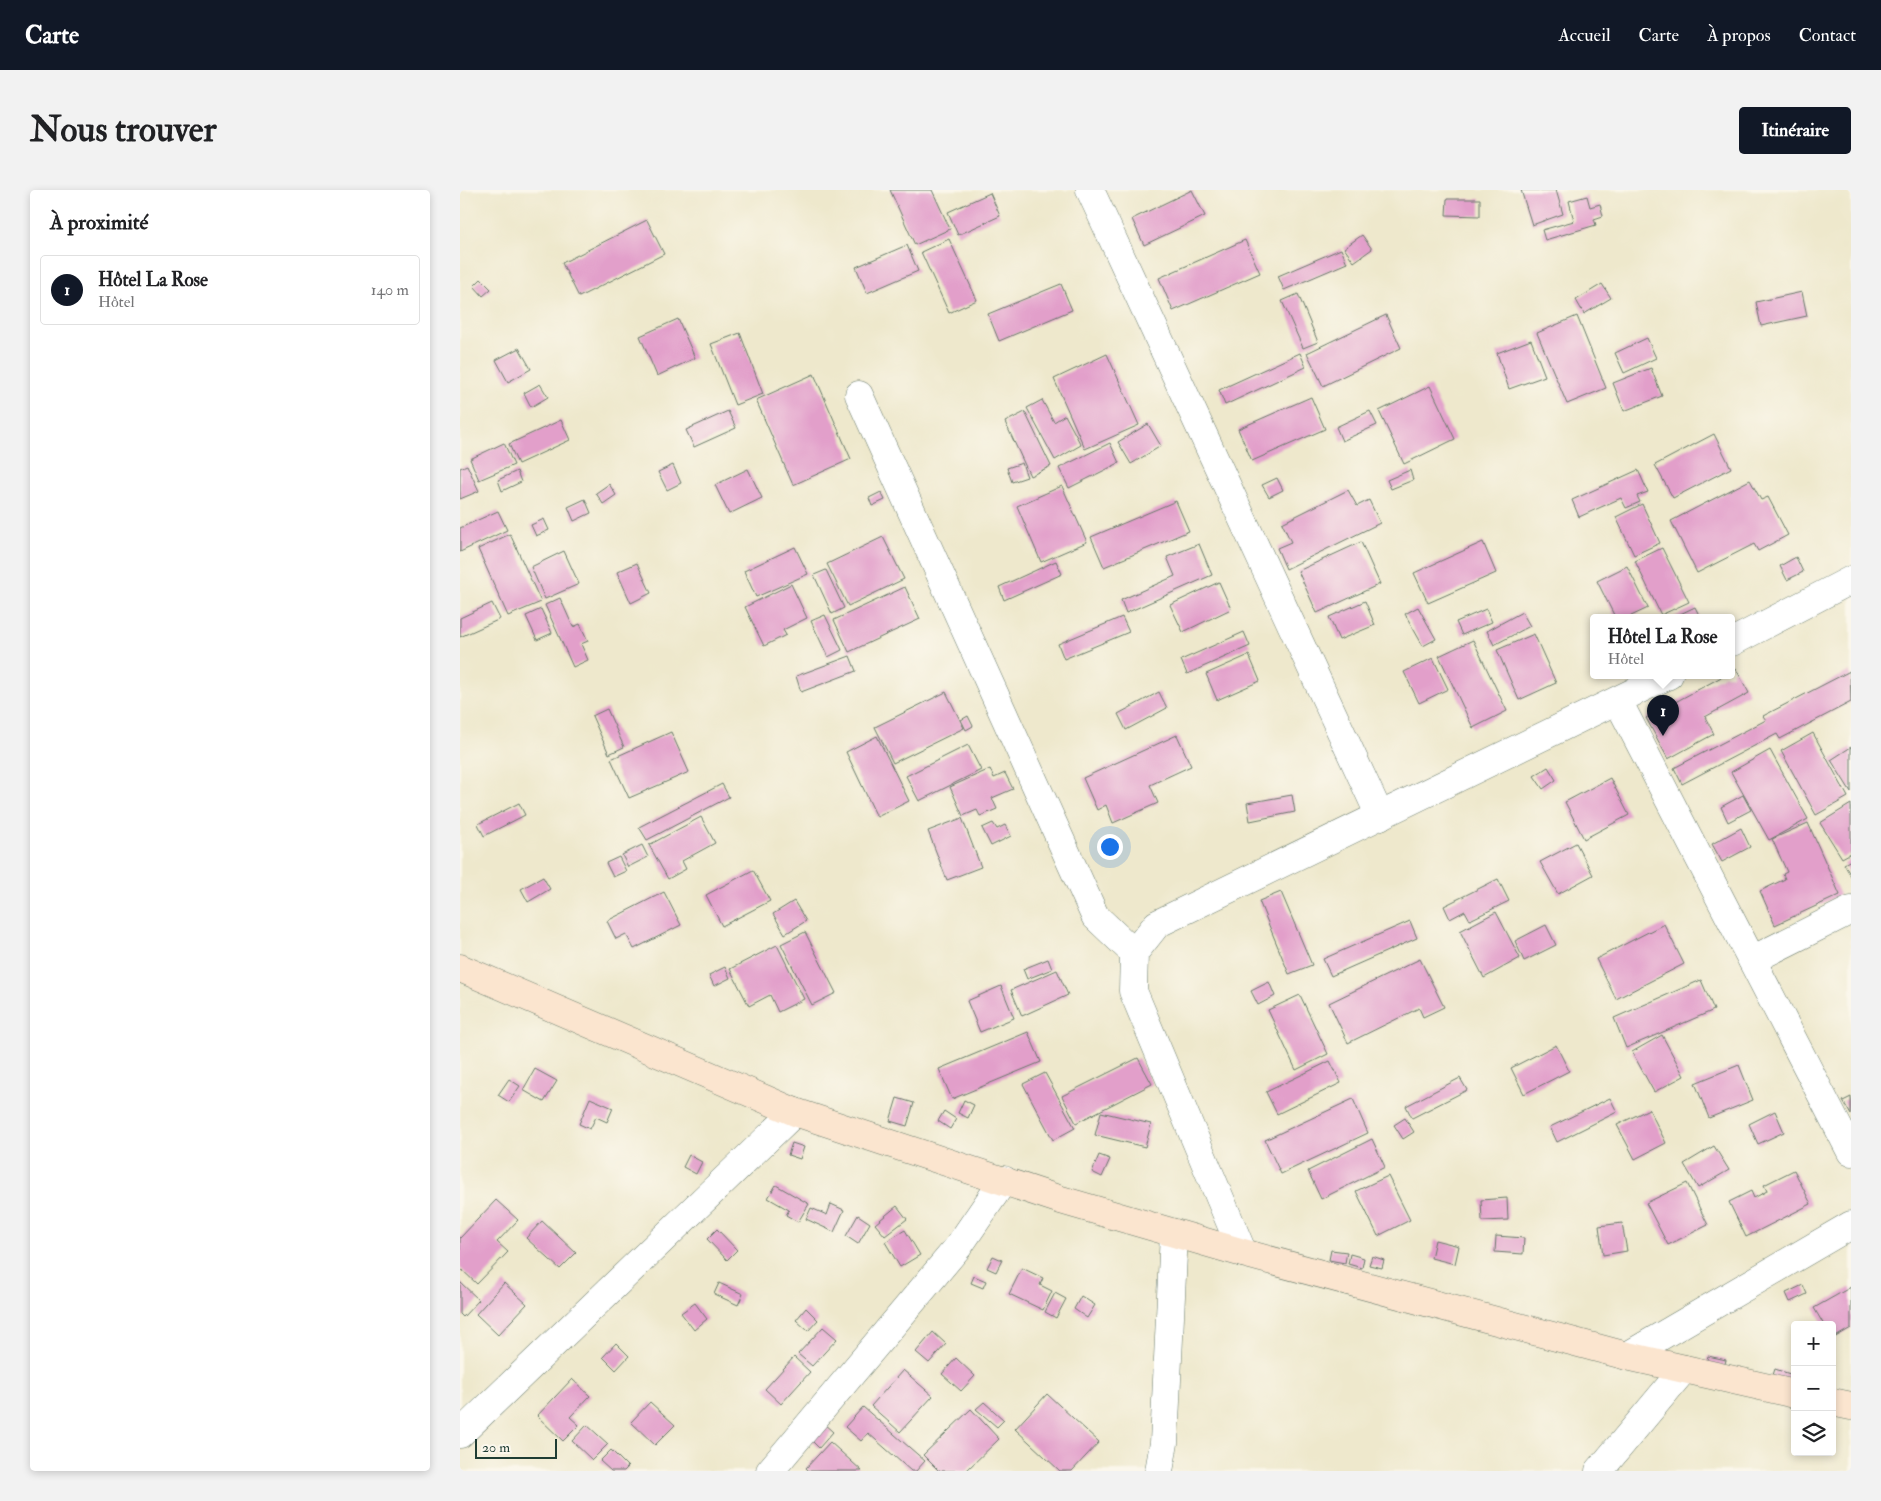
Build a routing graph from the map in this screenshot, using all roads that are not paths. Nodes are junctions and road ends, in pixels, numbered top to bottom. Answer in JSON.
{"nodes":[{"id":1,"x":1090,"y":190,"type":"edge"},
{"id":2,"x":859,"y":395,"type":"dead end"},
{"id":3,"x":1850,"y":584,"type":"edge"},
{"id":4,"x":1735,"y":641,"type":"edge"},
{"id":5,"x":1661,"y":679,"type":"edge"},
{"id":6,"x":1618,"y":701,"type":"junction"},
{"id":7,"x":1380,"y":816,"type":"junction"},
{"id":8,"x":1851,"y":910,"type":"edge"},
{"id":9,"x":1134,"y":953,"type":"junction"},
{"id":10,"x":1752,"y":960,"type":"junction"},
{"id":11,"x":460,"y":968,"type":"edge"},
{"id":12,"x":794,"y":1112,"type":"junction"},
{"id":13,"x":1851,"y":1152,"type":"edge"},
{"id":14,"x":1004,"y":1180,"type":"junction"},
{"id":15,"x":1851,"y":1225,"type":"edge"},
{"id":16,"x":1174,"y":1233,"type":"junction"},
{"id":17,"x":1243,"y":1253,"type":"junction"},
{"id":18,"x":1627,"y":1356,"type":"junction"},
{"id":19,"x":1684,"y":1369,"type":"junction"},
{"id":20,"x":1791,"y":1393,"type":"edge"},
{"id":21,"x":1836,"y":1403,"type":"edge"},
{"id":22,"x":1851,"y":1406,"type":"edge"},
{"id":23,"x":460,"y":1434,"type":"edge"},
{"id":24,"x":770,"y":1471,"type":"edge"},
{"id":25,"x":1159,"y":1471,"type":"edge"},
{"id":26,"x":1599,"y":1471,"type":"edge"}],
"edges":[{"from":1,"to":7,"type":"street"},
{"from":2,"to":9,"type":"street"},
{"from":3,"to":4,"type":"street"},
{"from":5,"to":6,"type":"street"},
{"from":6,"to":7,"type":"street"},
{"from":6,"to":10,"type":"street"},
{"from":7,"to":9,"type":"street"},
{"from":8,"to":10,"type":"street"},
{"from":9,"to":17,"type":"street"},
{"from":10,"to":13,"type":"street"},
{"from":11,"to":12,"type":"street"},
{"from":12,"to":14,"type":"street"},
{"from":12,"to":23,"type":"street"},
{"from":14,"to":16,"type":"street"},
{"from":14,"to":24,"type":"street"},
{"from":15,"to":18,"type":"street"},
{"from":16,"to":17,"type":"street"},
{"from":16,"to":25,"type":"street"},
{"from":17,"to":18,"type":"street"},
{"from":18,"to":19,"type":"street"},
{"from":19,"to":20,"type":"street"},
{"from":19,"to":26,"type":"street"},
{"from":21,"to":22,"type":"street"}]}
